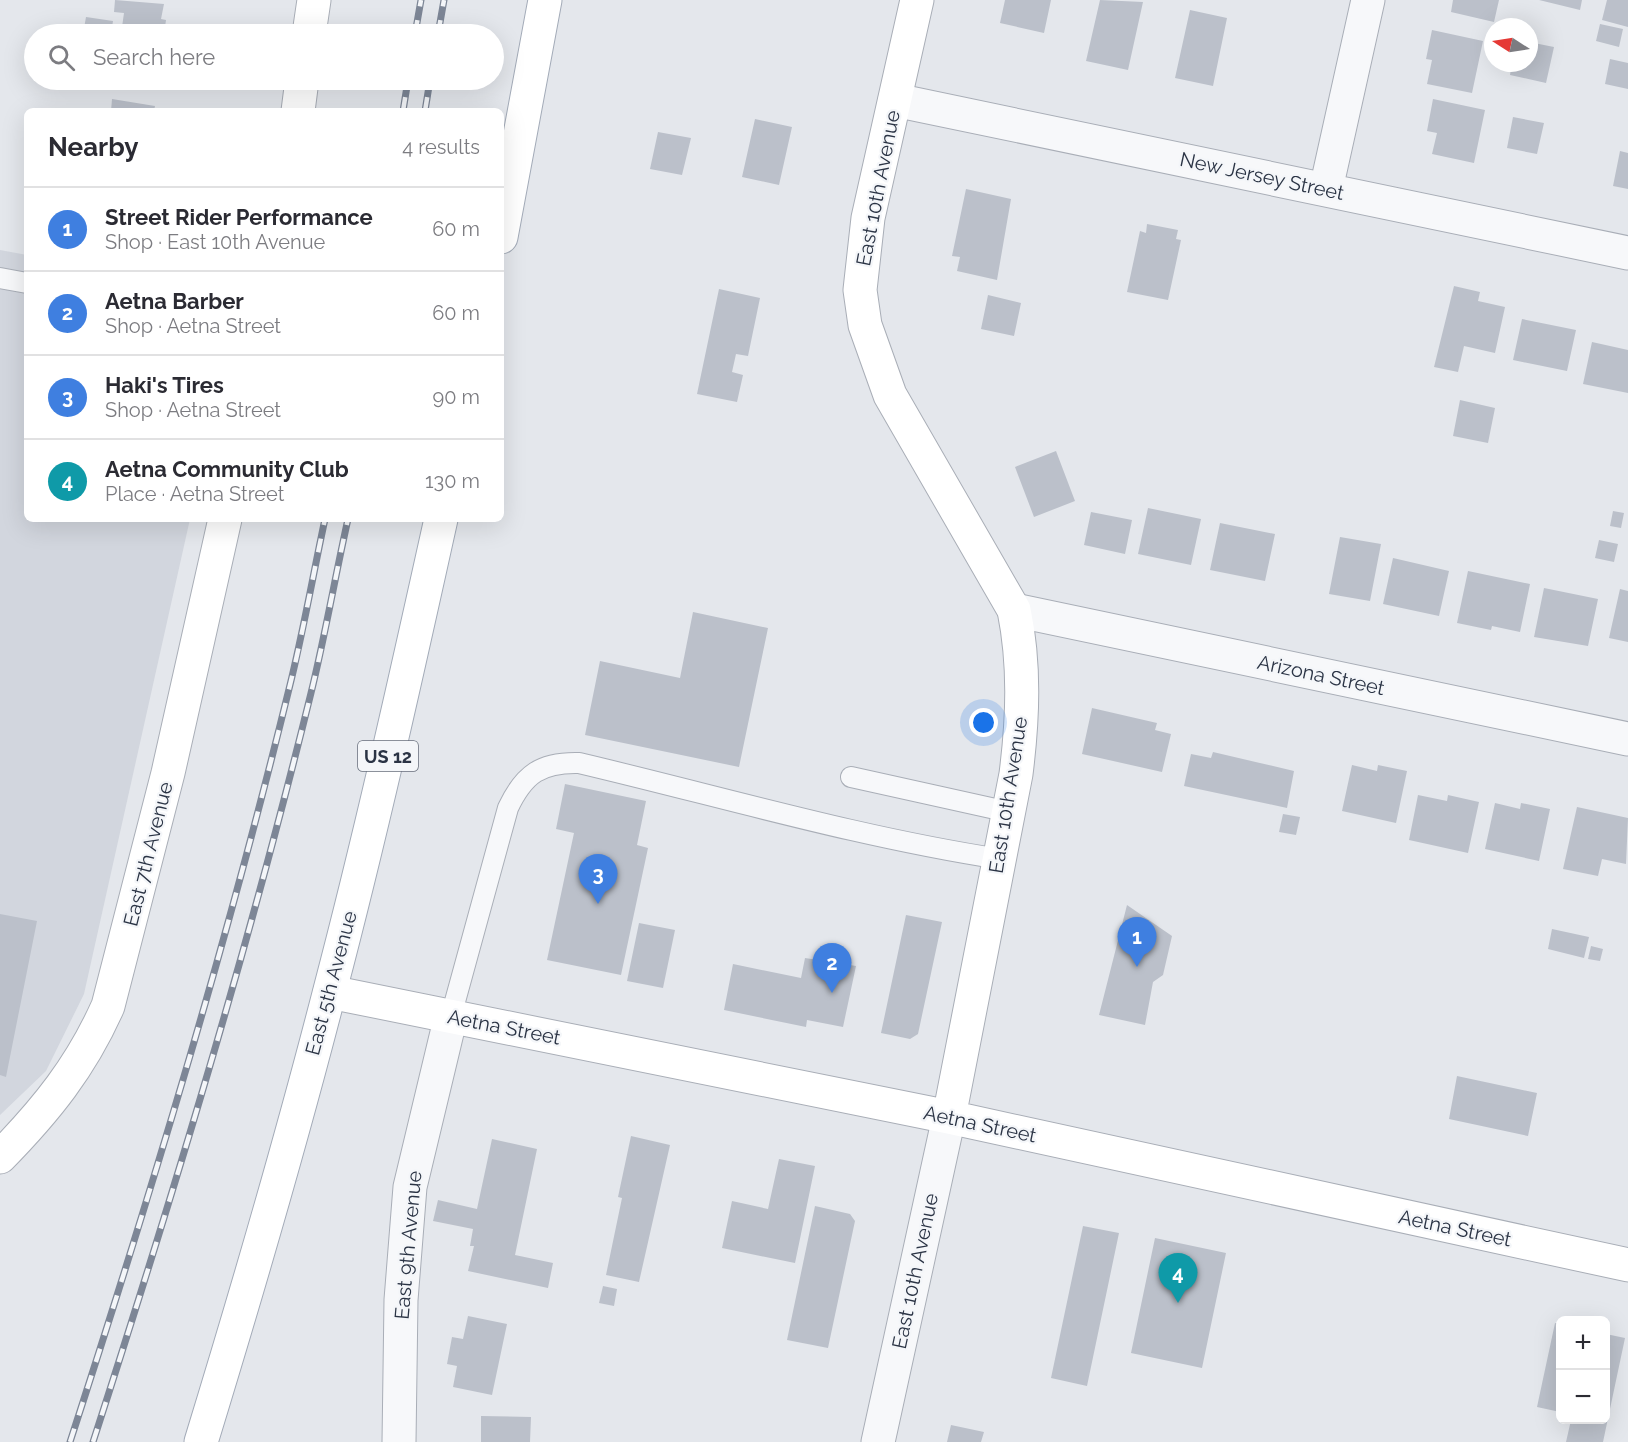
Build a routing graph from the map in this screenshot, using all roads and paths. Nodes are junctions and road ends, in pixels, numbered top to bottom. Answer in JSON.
{"nodes":[{"id":1,"x":314,"y":0,"type":"edge"},
{"id":2,"x":545,"y":0,"type":"edge"},
{"id":3,"x":917,"y":0,"type":"edge"},
{"id":4,"x":1368,"y":0,"type":"edge"},
{"id":5,"x":310,"y":24,"type":"edge"},
{"id":6,"x":301,"y":90,"type":"edge"},
{"id":7,"x":895,"y":100,"type":"junction"},
{"id":8,"x":298,"y":108,"type":"edge"},
{"id":9,"x":1326,"y":189,"type":"junction"},
{"id":10,"x":504,"y":221,"type":"edge"},
{"id":11,"x":1628,"y":253,"type":"edge"},
{"id":12,"x":0,"y":278,"type":"edge"},
{"id":13,"x":24,"y":282,"type":"edge"},
{"id":14,"x":224,"y":522,"type":"edge"},
{"id":15,"x":440,"y":522,"type":"edge"},
{"id":16,"x":1014,"y":610,"type":"junction"},
{"id":17,"x":1628,"y":739,"type":"edge"},
{"id":18,"x":851,"y":777,"type":"dead end"},
{"id":19,"x":1009,"y":812,"type":"junction"},
{"id":20,"x":1000,"y":859,"type":"junction"},
{"id":21,"x":330,"y":992,"type":"junction"},
{"id":22,"x":451,"y":1016,"type":"junction"},
{"id":23,"x":949,"y":1117,"type":"junction"},
{"id":24,"x":0,"y":1157,"type":"edge"},
{"id":25,"x":1628,"y":1265,"type":"edge"},
{"id":26,"x":201,"y":1442,"type":"edge"},
{"id":27,"x":399,"y":1442,"type":"edge"},
{"id":28,"x":878,"y":1442,"type":"edge"}],
"edges":[{"from":1,"to":5,"type":"street"},
{"from":2,"to":10,"type":"street"},
{"from":3,"to":7,"type":"street","name":"East 10th Avenue"},
{"from":4,"to":9,"type":"street"},
{"from":6,"to":8,"type":"street"},
{"from":7,"to":9,"type":"street","name":"New Jersey Street"},
{"from":7,"to":16,"type":"street","name":"East 10th Avenue"},
{"from":9,"to":11,"type":"street","name":"New Jersey Street"},
{"from":12,"to":13,"type":"lane"},
{"from":14,"to":24,"type":"street","name":"East 7th Avenue"},
{"from":15,"to":21,"type":"street","name":"East 5th Avenue","number":"US 12"},
{"from":16,"to":17,"type":"street","name":"Arizona Street"},
{"from":16,"to":19,"type":"street","name":"East 10th Avenue"},
{"from":18,"to":19,"type":"lane"},
{"from":19,"to":20,"type":"street","name":"East 10th Avenue"},
{"from":20,"to":22,"type":"lane"},
{"from":20,"to":23,"type":"street","name":"East 10th Avenue"},
{"from":21,"to":22,"type":"street","name":"Aetna Street"},
{"from":21,"to":26,"type":"street","name":"East 5th Avenue","number":"US 12"},
{"from":22,"to":23,"type":"street","name":"Aetna Street"},
{"from":22,"to":27,"type":"street","name":"East 9th Avenue"},
{"from":23,"to":25,"type":"street","name":"Aetna Street"},
{"from":23,"to":28,"type":"street","name":"East 10th Avenue"}]}
